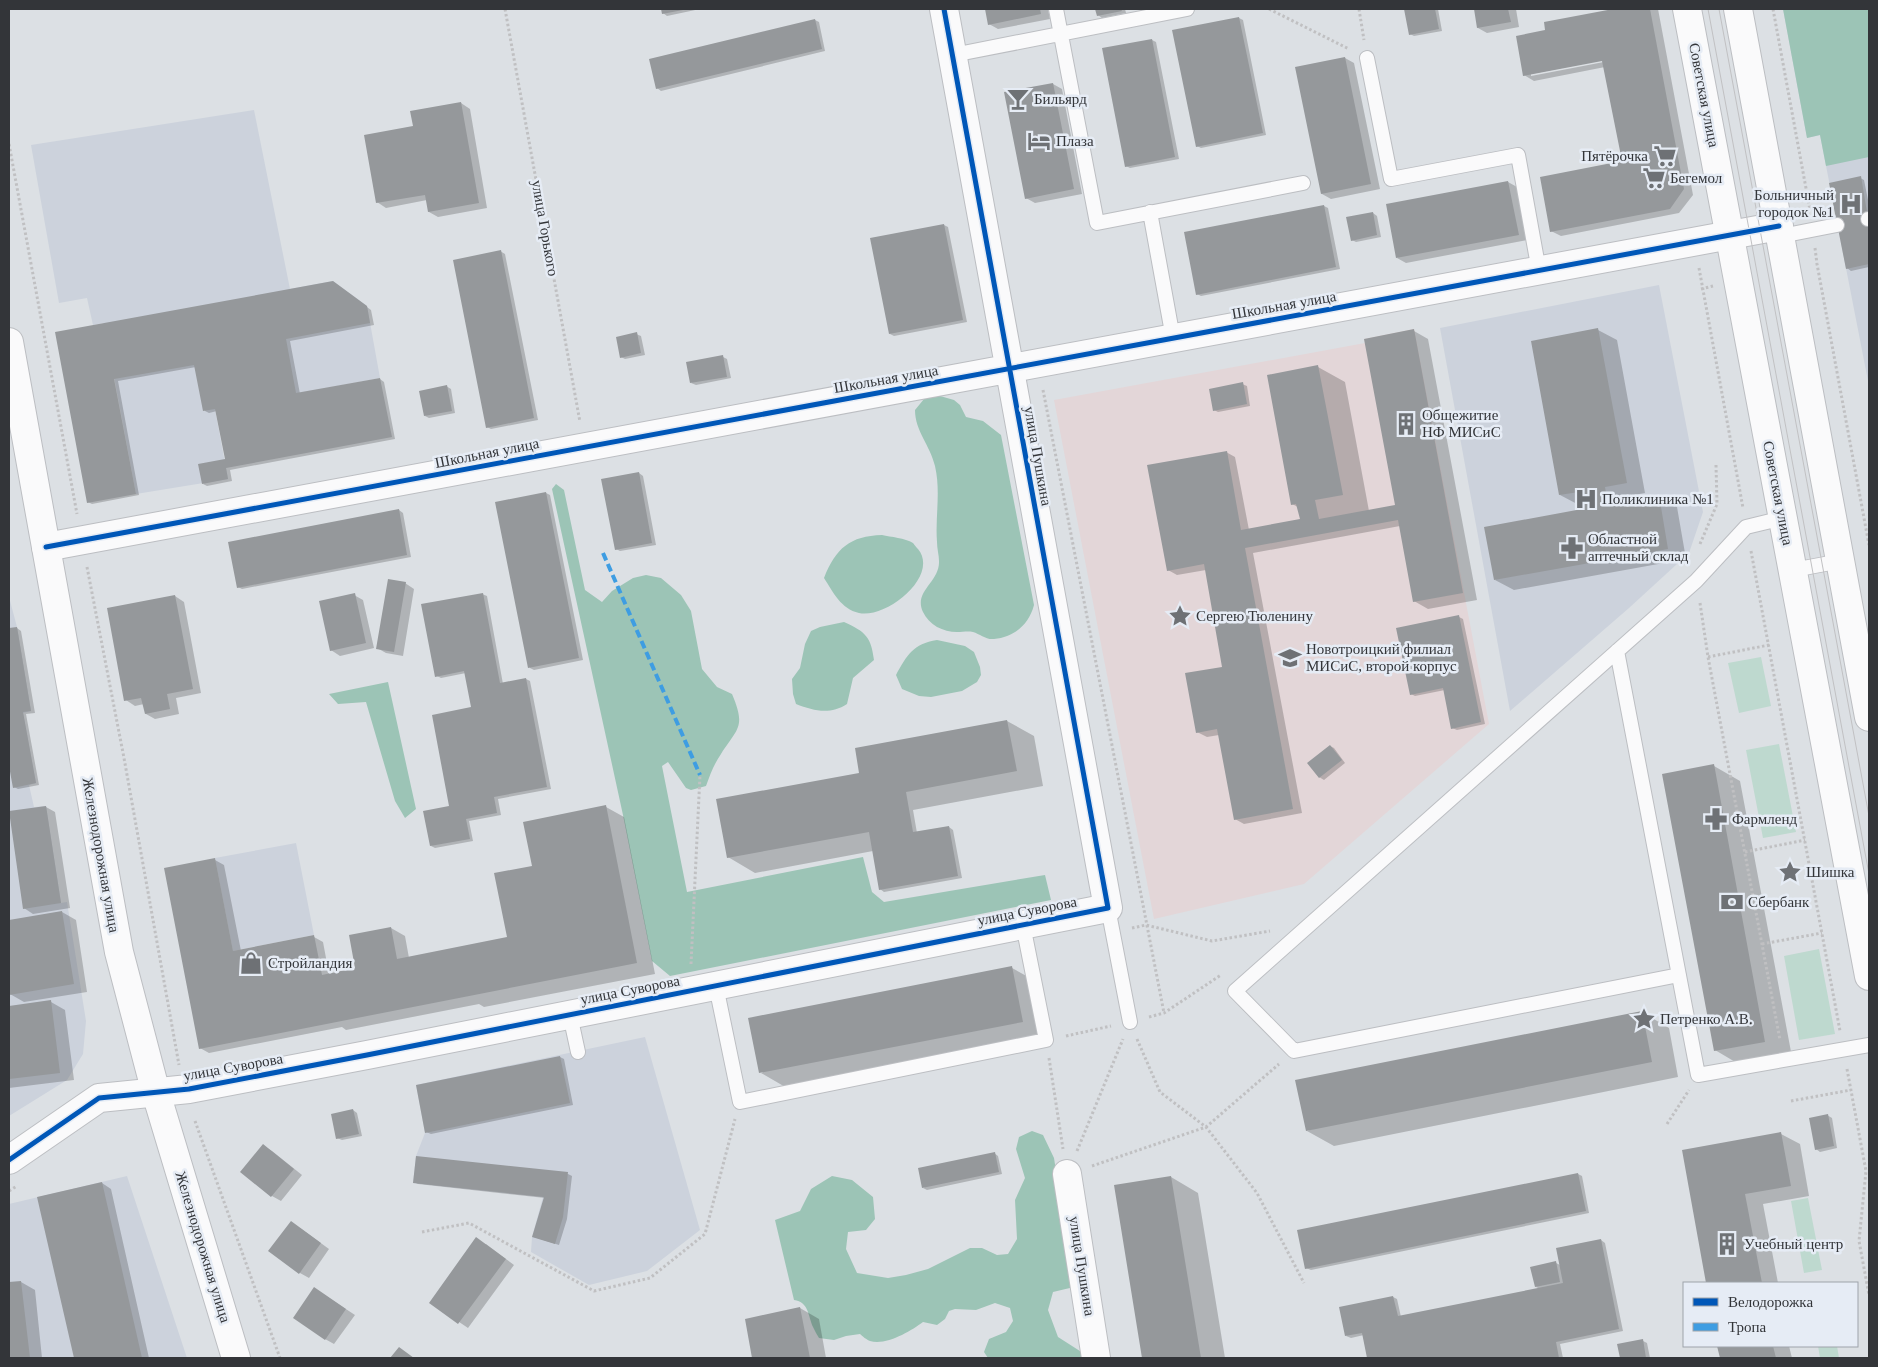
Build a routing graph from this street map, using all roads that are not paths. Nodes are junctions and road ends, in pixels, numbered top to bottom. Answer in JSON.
{"nodes":[{"id":1,"x":944,"y":9,"type":"edge"},
{"id":2,"x":1056,"y":9,"type":"edge"},
{"id":3,"x":1187,"y":9,"type":"edge"},
{"id":4,"x":1687,"y":9,"type":"edge"},
{"id":5,"x":1738,"y":9,"type":"edge"},
{"id":6,"x":1062,"y":34,"type":"junction"},
{"id":7,"x":953,"y":56,"type":"junction"},
{"id":8,"x":1368,"y":58,"type":"road end"},
{"id":9,"x":1303,"y":183,"type":"dead end"},
{"id":10,"x":1150,"y":212,"type":"junction"},
{"id":11,"x":1837,"y":225,"type":"dead end"},
{"id":12,"x":1780,"y":231,"type":"junction"},
{"id":13,"x":1730,"y":236,"type":"junction"},
{"id":14,"x":1538,"y":271,"type":"junction"},
{"id":15,"x":1173,"y":338,"type":"junction"},
{"id":16,"x":9,"y":342,"type":"edge"},
{"id":17,"x":1010,"y":369,"type":"junction"},
{"id":18,"x":1783,"y":518,"type":"junction"},
{"id":19,"x":46,"y":548,"type":"junction"},
{"id":20,"x":1841,"y":561,"type":"junction"},
{"id":21,"x":1793,"y":570,"type":"junction"},
{"id":22,"x":1617,"y":651,"type":"junction"},
{"id":23,"x":1869,"y":717,"type":"edge"},
{"id":24,"x":1108,"y":908,"type":"junction"},
{"id":25,"x":1023,"y":925,"type":"junction"},
{"id":26,"x":1679,"y":975,"type":"junction"},
{"id":27,"x":1869,"y":976,"type":"edge"},
{"id":28,"x":716,"y":986,"type":"junction"},
{"id":29,"x":570,"y":1015,"type":"junction"},
{"id":30,"x":1130,"y":1022,"type":"road end"},
{"id":31,"x":1869,"y":1045,"type":"edge"},
{"id":32,"x":578,"y":1052,"type":"dead end"},
{"id":33,"x":156,"y":1093,"type":"junction"},
{"id":34,"x":9,"y":1160,"type":"edge"},
{"id":35,"x":1068,"y":1174,"type":"road end"},
{"id":36,"x":236,"y":1358,"type":"edge"},
{"id":37,"x":1096,"y":1358,"type":"edge"}],
"edges":[{"from":1,"to":7,"type":"street","name":"улица Пушкина"},
{"from":2,"to":6,"type":"lane"},
{"from":3,"to":6,"type":"lane"},
{"from":4,"to":13,"type":"street","name":"Советская улица"},
{"from":5,"to":12,"type":"street"},
{"from":6,"to":7,"type":"lane"},
{"from":6,"to":10,"type":"lane"},
{"from":7,"to":17,"type":"street","name":"улица Пушкина"},
{"from":8,"to":14,"type":"lane"},
{"from":9,"to":10,"type":"lane"},
{"from":10,"to":15,"type":"lane"},
{"from":11,"to":12,"type":"lane"},
{"from":12,"to":13,"type":"street","name":"Школьная улица"},
{"from":12,"to":20,"type":"street"},
{"from":13,"to":14,"type":"street","name":"Школьная улица"},
{"from":13,"to":18,"type":"street","name":"Советская улица"},
{"from":14,"to":15,"type":"street","name":"Школьная улица"},
{"from":15,"to":17,"type":"street","name":"Школьная улица"},
{"from":16,"to":19,"type":"street","name":"Железнодорожная улица"},
{"from":17,"to":19,"type":"street","name":"Школьная улица"},
{"from":17,"to":24,"type":"street","name":"улица Пушкина"},
{"from":18,"to":21,"type":"street","name":"Советская улица"},
{"from":18,"to":22,"type":"lane"},
{"from":19,"to":33,"type":"street","name":"Железнодорожная улица"},
{"from":20,"to":21,"type":"lane"},
{"from":20,"to":23,"type":"street"},
{"from":21,"to":27,"type":"street","name":"Советская улица"},
{"from":22,"to":26,"type":"lane"},
{"from":22,"to":26,"type":"lane"},
{"from":24,"to":25,"type":"street","name":"улица Суворова"},
{"from":24,"to":30,"type":"lane"},
{"from":25,"to":28,"type":"street","name":"улица Суворова"},
{"from":25,"to":28,"type":"lane"},
{"from":26,"to":31,"type":"lane"},
{"from":28,"to":29,"type":"street","name":"улица Суворова"},
{"from":29,"to":32,"type":"lane"},
{"from":29,"to":33,"type":"street","name":"улица Суворова"},
{"from":33,"to":34,"type":"street","name":"улица Суворова"},
{"from":33,"to":36,"type":"street","name":"Железнодорожная улица"},
{"from":35,"to":37,"type":"street","name":"улица Пушкина"}]}
